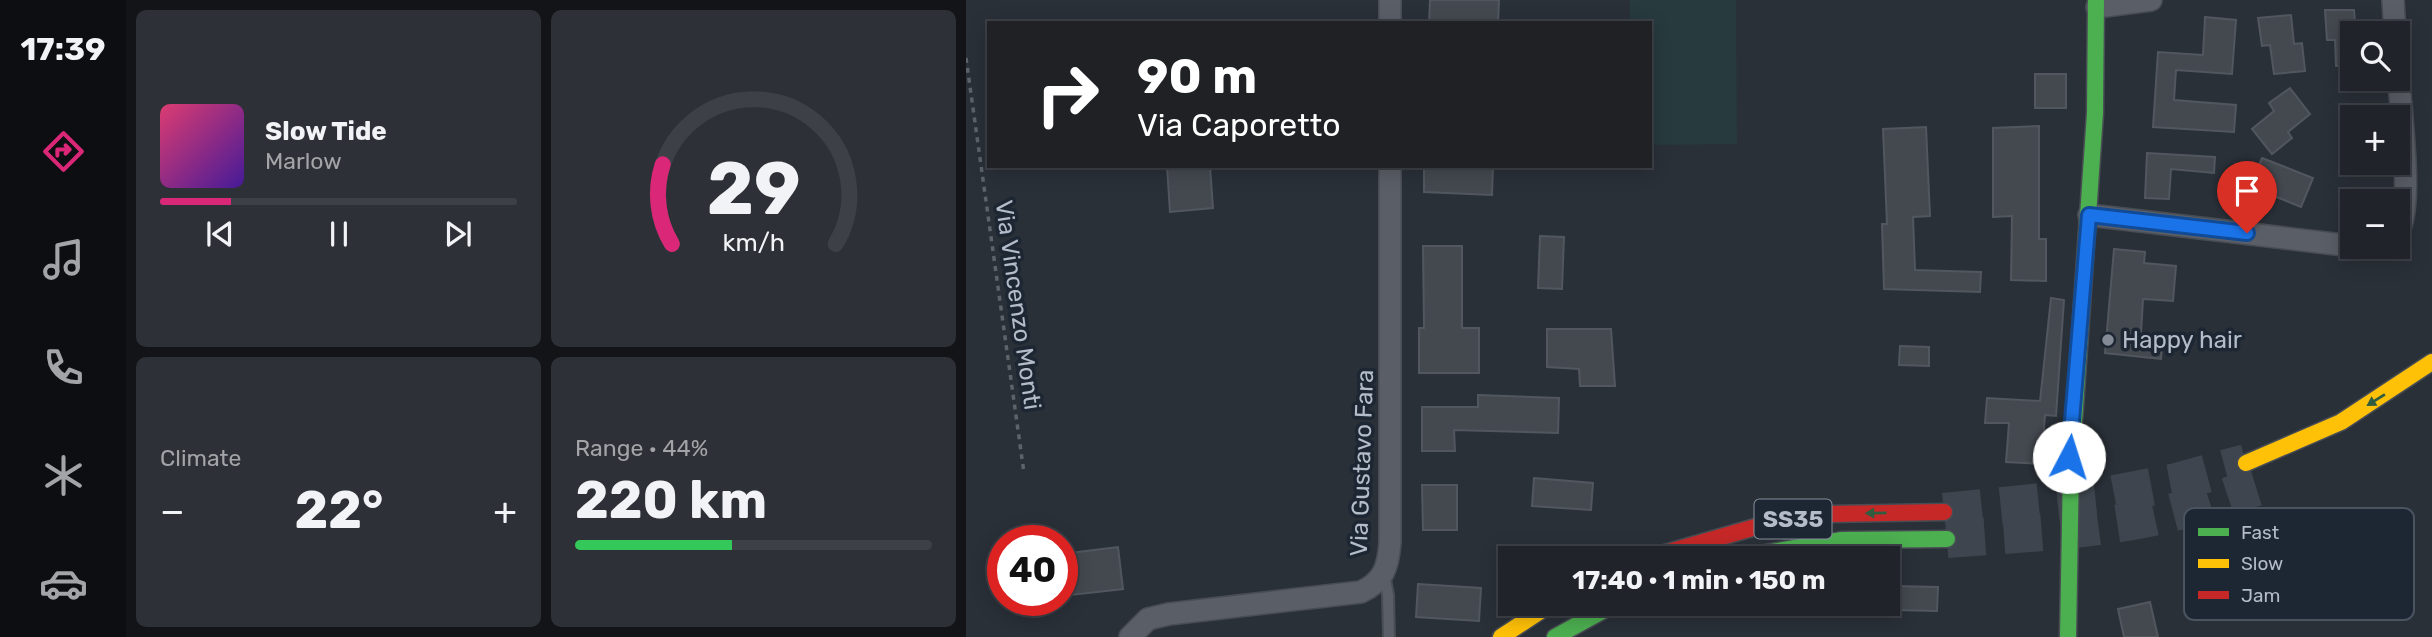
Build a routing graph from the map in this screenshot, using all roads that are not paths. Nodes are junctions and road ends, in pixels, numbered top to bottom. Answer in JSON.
{"nodes":[{"id":1,"x":1390,"y":0,"type":"edge"},
{"id":2,"x":2151,"y":0,"type":"edge"},
{"id":3,"x":2393,"y":0,"type":"edge"},
{"id":4,"x":2096,"y":4,"type":"edge"},
{"id":5,"x":1390,"y":21,"type":"edge"},
{"id":6,"x":2394,"y":21,"type":"edge"},
{"id":7,"x":2399,"y":91,"type":"edge"},
{"id":8,"x":1391,"y":168,"type":"edge"},
{"id":9,"x":2405,"y":189,"type":"edge"},
{"id":10,"x":2089,"y":215,"type":"junction"},
{"id":11,"x":2340,"y":245,"type":"edge"},
{"id":12,"x":2432,"y":362,"type":"edge"},
{"id":13,"x":2246,"y":463,"type":"tunnel mouth"},
{"id":14,"x":1944,"y":512,"type":"tunnel mouth"},
{"id":15,"x":1947,"y":540,"type":"tunnel mouth"},
{"id":16,"x":1690,"y":546,"type":"edge"},
{"id":17,"x":1807,"y":546,"type":"edge"},
{"id":18,"x":1384,"y":574,"type":"junction"},
{"id":19,"x":1533,"y":616,"type":"edge"},
{"id":20,"x":1593,"y":616,"type":"edge"},
{"id":21,"x":1130,"y":637,"type":"edge"},
{"id":22,"x":1389,"y":637,"type":"edge"},
{"id":23,"x":1501,"y":637,"type":"edge"},
{"id":24,"x":1555,"y":637,"type":"edge"},
{"id":25,"x":2068,"y":637,"type":"edge"}],
"edges":[{"from":1,"to":5,"type":"street"},
{"from":2,"to":4,"type":"street"},
{"from":3,"to":6,"type":"street"},
{"from":4,"to":10,"type":"main road"},
{"from":7,"to":9,"type":"street"},
{"from":8,"to":18,"type":"street","name":"Via Gustavo Fara"},
{"from":10,"to":11,"type":"street"},
{"from":10,"to":25,"type":"main road"},
{"from":12,"to":13,"type":"main road","one_way":true},
{"from":14,"to":16,"type":"main road","number":"SS35","one_way":true},
{"from":15,"to":17,"type":"main road","number":"SS35"},
{"from":18,"to":21,"type":"street","name":"Via Gustavo Fara"},
{"from":18,"to":22,"type":"lane"},
{"from":19,"to":23,"type":"main road"},
{"from":20,"to":24,"type":"main road"}]}
